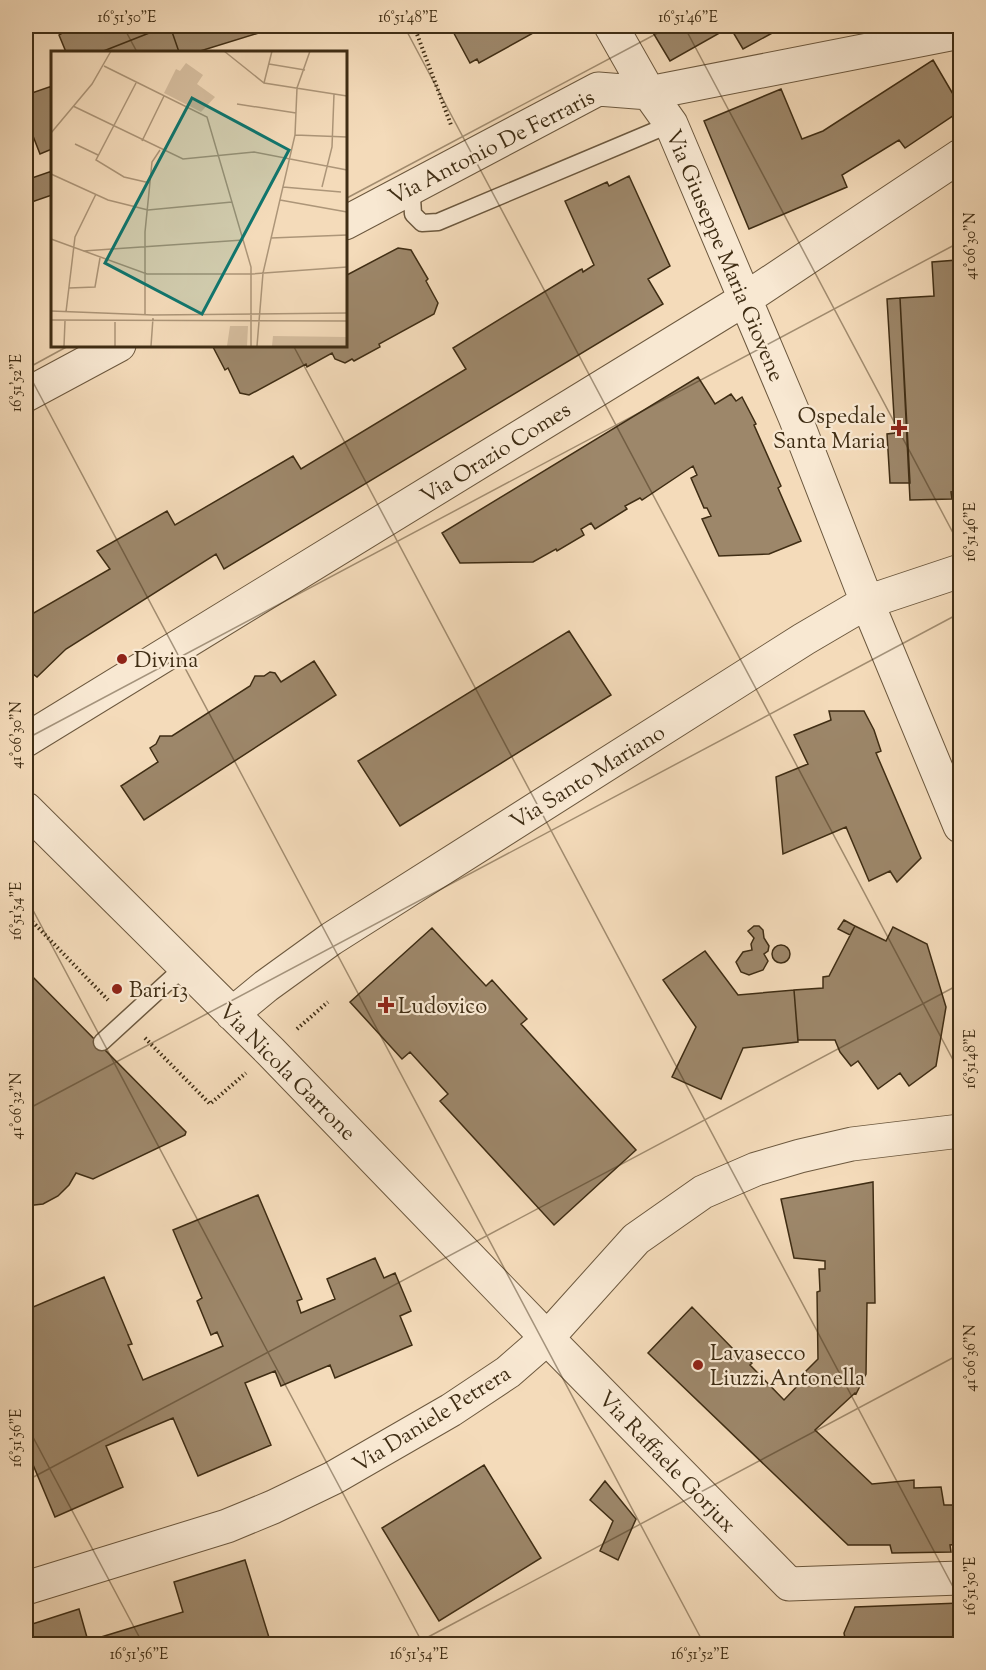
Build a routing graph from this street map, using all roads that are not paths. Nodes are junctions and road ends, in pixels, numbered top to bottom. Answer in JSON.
{"nodes":[{"id":1,"x":611,"y":26,"type":"edge"},
{"id":2,"x":960,"y":33,"type":"edge"},
{"id":3,"x":649,"y":93,"type":"junction"},
{"id":4,"x":670,"y":124,"type":"junction"},
{"id":5,"x":960,"y":156,"type":"edge"},
{"id":6,"x":426,"y":179,"type":"junction"},
{"id":7,"x":346,"y":222,"type":"edge"},
{"id":8,"x":745,"y":299,"type":"junction"},
{"id":9,"x":117,"y":346,"type":"edge"},
{"id":10,"x":26,"y":395,"type":"edge"},
{"id":11,"x":960,"y":571,"type":"edge"},
{"id":12,"x":867,"y":602,"type":"junction"},
{"id":13,"x":26,"y":740,"type":"edge"},
{"id":14,"x":26,"y":809,"type":"edge"},
{"id":15,"x":960,"y":826,"type":"edge"},
{"id":16,"x":184,"y":967,"type":"junction"},
{"id":17,"x":232,"y":1014,"type":"junction"},
{"id":18,"x":102,"y":1042,"type":"dead end"},
{"id":19,"x":960,"y":1131,"type":"edge"},
{"id":20,"x":547,"y":1338,"type":"junction"},
{"id":21,"x":960,"y":1578,"type":"edge"},
{"id":22,"x":26,"y":1588,"type":"edge"}],
"edges":[{"from":1,"to":3,"type":"street","name":"Via Giuseppe Maria Giovene"},
{"from":2,"to":3,"type":"street","name":"Via Antonio De Ferraris"},
{"from":3,"to":4,"type":"street","name":"Via Giuseppe Maria Giovene"},
{"from":3,"to":6,"type":"street","name":"Via Antonio De Ferraris"},
{"from":4,"to":6,"type":"lane"},
{"from":4,"to":8,"type":"street","name":"Via Giuseppe Maria Giovene"},
{"from":5,"to":8,"type":"street","name":"Via Orazio Comes"},
{"from":6,"to":7,"type":"street","name":"Via Antonio De Ferraris"},
{"from":8,"to":12,"type":"street","name":"Via Giuseppe Maria Giovene"},
{"from":8,"to":13,"type":"street","name":"Via Orazio Comes"},
{"from":9,"to":10,"type":"street"},
{"from":11,"to":12,"type":"street","name":"Via Santo Mariano"},
{"from":12,"to":15,"type":"street","name":"Via Giuseppe Maria Giovene"},
{"from":12,"to":17,"type":"street","name":"Via Santo Mariano"},
{"from":14,"to":16,"type":"street","name":"Via Nicola Garrone"},
{"from":16,"to":17,"type":"street","name":"Via Nicola Garrone"},
{"from":16,"to":18,"type":"lane"},
{"from":17,"to":20,"type":"street","name":"Via Nicola Garrone"},
{"from":19,"to":20,"type":"street","name":"Via Daniele Petrera"},
{"from":20,"to":21,"type":"street","name":"Via Raffaele Gorjux"},
{"from":20,"to":22,"type":"street","name":"Via Daniele Petrera"}]}
